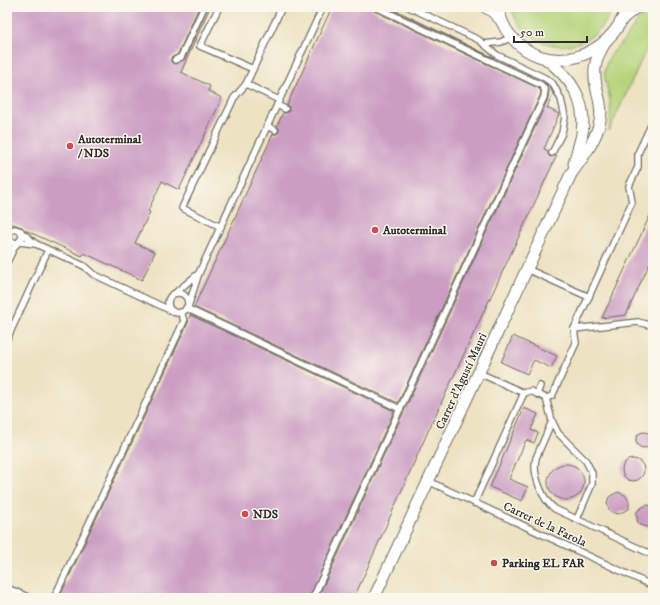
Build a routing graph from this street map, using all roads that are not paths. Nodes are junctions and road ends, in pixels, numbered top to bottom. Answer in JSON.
{"nodes":[{"id":1,"x":204,"y":7,"type":"edge"},
{"id":2,"x":218,"y":7,"type":"edge"},
{"id":3,"x":282,"y":7,"type":"edge"},
{"id":4,"x":323,"y":7,"type":"edge"},
{"id":5,"x":376,"y":7,"type":"edge"},
{"id":6,"x":409,"y":7,"type":"edge"},
{"id":7,"x":485,"y":7,"type":"edge"},
{"id":8,"x":497,"y":7,"type":"edge"},
{"id":9,"x":626,"y":7,"type":"edge"},
{"id":10,"x":637,"y":7,"type":"edge"},
{"id":11,"x":623,"y":18,"type":"junction"},
{"id":12,"x":502,"y":22,"type":"junction"},
{"id":13,"x":512,"y":37,"type":"junction"},
{"id":14,"x":606,"y":41,"type":"junction"},
{"id":15,"x":484,"y":44,"type":"junction"},
{"id":16,"x":545,"y":58,"type":"junction"},
{"id":17,"x":175,"y":60,"type":"dead end"},
{"id":18,"x":253,"y":70,"type":"junction"},
{"id":19,"x":246,"y":84,"type":"junction"},
{"id":20,"x":278,"y":102,"type":"junction"},
{"id":21,"x":285,"y":109,"type":"dead end"},
{"id":22,"x":653,"y":121,"type":"edge"},
{"id":23,"x":267,"y":126,"type":"junction"},
{"id":24,"x":275,"y":130,"type":"dead end"},
{"id":25,"x":552,"y":152,"type":"dead end"},
{"id":26,"x":571,"y":174,"type":"junction"},
{"id":27,"x":7,"y":227,"type":"edge"},
{"id":28,"x":221,"y":227,"type":"junction"},
{"id":29,"x":14,"y":229,"type":"junction"},
{"id":30,"x":22,"y":233,"type":"junction"},
{"id":31,"x":8,"y":237,"type":"edge"},
{"id":32,"x":18,"y":242,"type":"junction"},
{"id":33,"x":36,"y":244,"type":"junction"},
{"id":34,"x":48,"y":250,"type":"junction"},
{"id":35,"x":7,"y":262,"type":"edge"},
{"id":36,"x":527,"y":269,"type":"junction"},
{"id":37,"x":199,"y":273,"type":"junction"},
{"id":38,"x":174,"y":294,"type":"junction"},
{"id":39,"x":589,"y":297,"type":"junction"},
{"id":40,"x":153,"y":302,"type":"junction"},
{"id":41,"x":185,"y":309,"type":"junction"},
{"id":42,"x":174,"y":312,"type":"junction"},
{"id":43,"x":653,"y":326,"type":"edge"},
{"id":44,"x":574,"y":329,"type":"junction"},
{"id":45,"x":7,"y":339,"type":"edge"},
{"id":46,"x":479,"y":373,"type":"junction"},
{"id":47,"x":540,"y":386,"type":"dead end"},
{"id":48,"x":524,"y":393,"type":"junction"},
{"id":49,"x":537,"y":394,"type":"junction"},
{"id":50,"x":546,"y":398,"type":"junction"},
{"id":51,"x":400,"y":409,"type":"junction"},
{"id":52,"x":552,"y":421,"type":"junction"},
{"id":53,"x":428,"y":481,"type":"junction"},
{"id":54,"x":474,"y":503,"type":"junction"},
{"id":55,"x":576,"y":519,"type":"junction"},
{"id":56,"x":653,"y":555,"type":"edge"},
{"id":57,"x":653,"y":586,"type":"edge"},
{"id":58,"x":7,"y":588,"type":"edge"},
{"id":59,"x":30,"y":598,"type":"edge"},
{"id":60,"x":53,"y":598,"type":"edge"},
{"id":61,"x":313,"y":598,"type":"edge"},
{"id":62,"x":374,"y":598,"type":"edge"}],
"edges":[{"from":1,"to":17,"type":"lane"},
{"from":2,"to":18,"type":"lane"},
{"from":3,"to":18,"type":"lane"},
{"from":4,"to":20,"type":"lane"},
{"from":5,"to":51,"type":"lane"},
{"from":6,"to":15,"type":"lane"},
{"from":7,"to":12,"type":"street"},
{"from":8,"to":12,"type":"street"},
{"from":9,"to":11,"type":"street"},
{"from":10,"to":11,"type":"street"},
{"from":11,"to":14,"type":"street"},
{"from":12,"to":13,"type":"street"},
{"from":13,"to":15,"type":"lane"},
{"from":13,"to":16,"type":"street"},
{"from":14,"to":16,"type":"street"},
{"from":14,"to":26,"type":"street"},
{"from":15,"to":25,"type":"lane"},
{"from":16,"to":26,"type":"street"},
{"from":18,"to":19,"type":"lane"},
{"from":19,"to":20,"type":"lane"},
{"from":19,"to":28,"type":"lane"},
{"from":20,"to":21,"type":"lane"},
{"from":20,"to":23,"type":"lane"},
{"from":22,"to":39,"type":"lane"},
{"from":23,"to":24,"type":"lane"},
{"from":23,"to":28,"type":"lane"},
{"from":26,"to":36,"type":"street","name":"Carrer d'Agustí Mauri"},
{"from":27,"to":29,"type":"lane"},
{"from":28,"to":37,"type":"lane"},
{"from":29,"to":30,"type":"lane"},
{"from":29,"to":31,"type":"lane"},
{"from":30,"to":32,"type":"lane"},
{"from":30,"to":33,"type":"lane"},
{"from":31,"to":32,"type":"lane"},
{"from":32,"to":33,"type":"lane"},
{"from":32,"to":35,"type":"lane"},
{"from":33,"to":34,"type":"lane"},
{"from":34,"to":40,"type":"lane"},
{"from":34,"to":45,"type":"lane"},
{"from":36,"to":39,"type":"lane"},
{"from":36,"to":46,"type":"street","name":"Carrer d'Agustí Mauri"},
{"from":37,"to":38,"type":"lane"},
{"from":37,"to":41,"type":"lane"},
{"from":38,"to":40,"type":"lane"},
{"from":38,"to":41,"type":"lane"},
{"from":38,"to":42,"type":"lane"},
{"from":39,"to":44,"type":"lane"},
{"from":40,"to":42,"type":"lane"},
{"from":41,"to":42,"type":"lane"},
{"from":41,"to":51,"type":"lane"},
{"from":41,"to":60,"type":"lane"},
{"from":43,"to":44,"type":"lane"},
{"from":44,"to":50,"type":"lane"},
{"from":46,"to":48,"type":"lane"},
{"from":46,"to":53,"type":"street","name":"Carrer d'Agustí Mauri"},
{"from":47,"to":49,"type":"lane"},
{"from":48,"to":49,"type":"lane"},
{"from":48,"to":54,"type":"lane"},
{"from":49,"to":50,"type":"lane"},
{"from":50,"to":52,"type":"lane"},
{"from":51,"to":61,"type":"lane"},
{"from":52,"to":55,"type":"lane"},
{"from":52,"to":55,"type":"lane"},
{"from":53,"to":54,"type":"lane","name":"Carrer de la Farola"},
{"from":53,"to":62,"type":"street","name":"Carrer d'Agustí Mauri"},
{"from":54,"to":57,"type":"lane","name":"Carrer de la Farola"},
{"from":55,"to":56,"type":"lane"},
{"from":58,"to":59,"type":"lane"}]}
